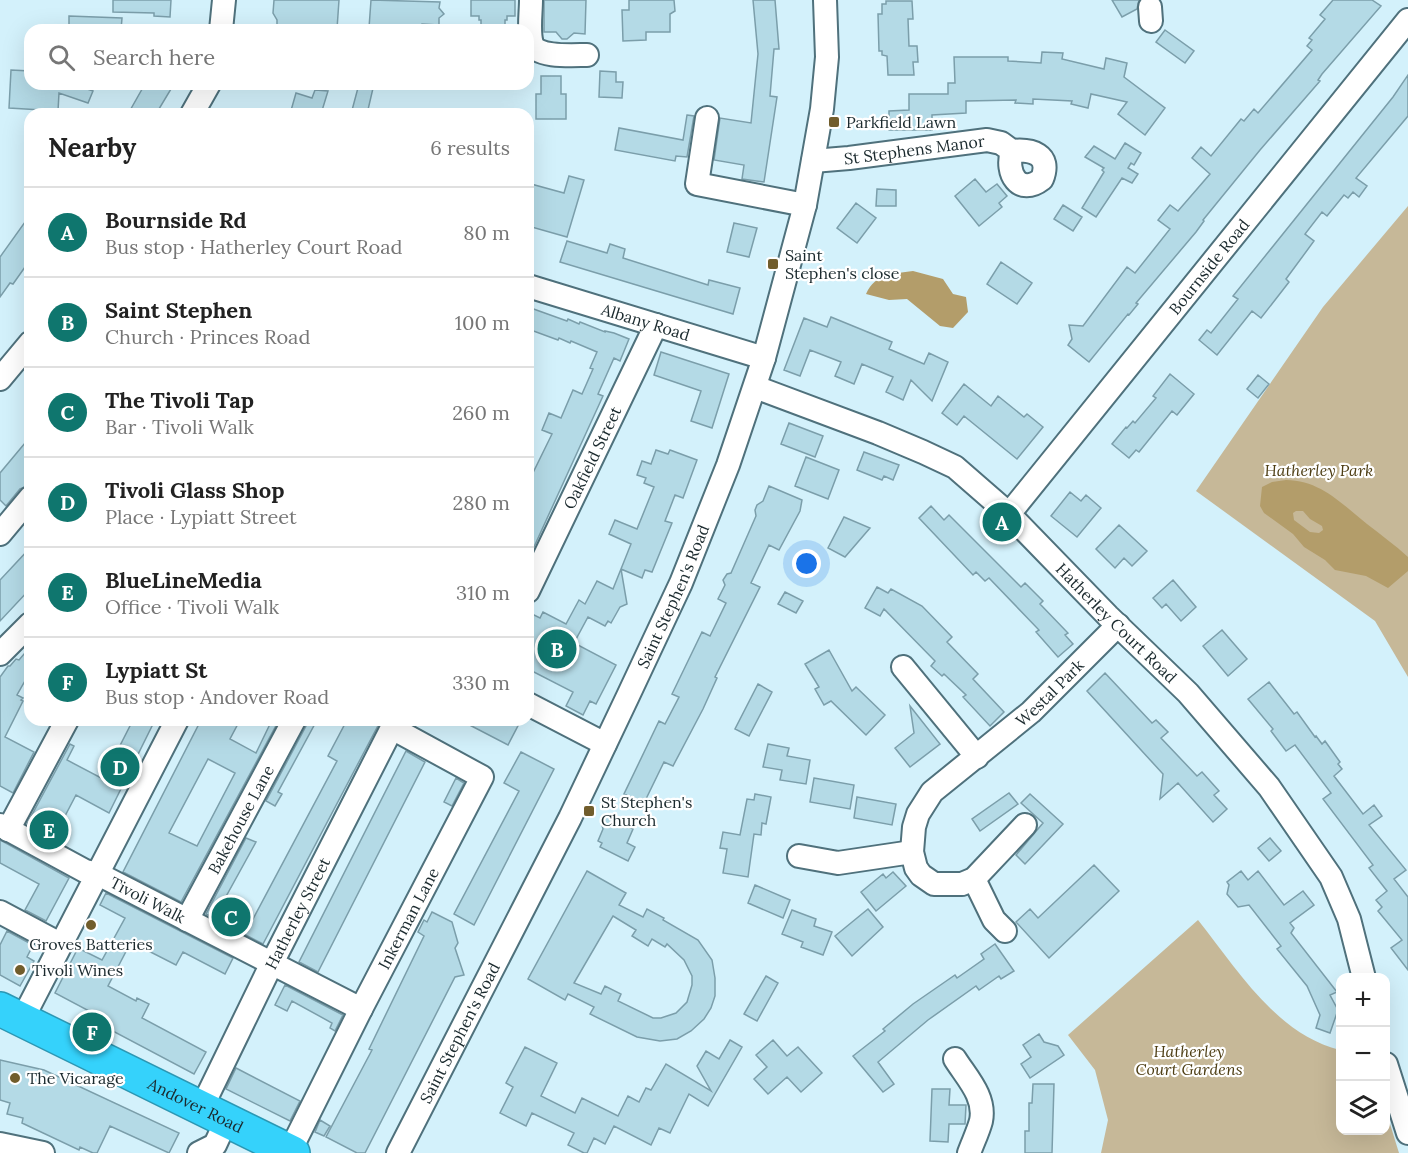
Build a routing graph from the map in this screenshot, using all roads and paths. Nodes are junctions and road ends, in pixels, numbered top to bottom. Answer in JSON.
{"nodes":[{"id":1,"x":224,"y":0,"type":"edge"},
{"id":2,"x":531,"y":0,"type":"edge"},
{"id":3,"x":825,"y":0,"type":"edge"},
{"id":4,"x":1408,"y":20,"type":"edge"},
{"id":5,"x":222,"y":24,"type":"edge"},
{"id":6,"x":532,"y":24,"type":"edge"},
{"id":7,"x":534,"y":48,"type":"edge"},
{"id":8,"x":587,"y":55,"type":"dead end"},
{"id":9,"x":206,"y":90,"type":"edge"},
{"id":10,"x":195,"y":108,"type":"edge"},
{"id":11,"x":707,"y":118,"type":"dead end"},
{"id":12,"x":1012,"y":151,"type":"dead end"},
{"id":13,"x":813,"y":161,"type":"junction"},
{"id":14,"x":805,"y":205,"type":"junction"},
{"id":15,"x":534,"y":288,"type":"edge"},
{"id":16,"x":656,"y":325,"type":"junction"},
{"id":17,"x":24,"y":350,"type":"edge"},
{"id":18,"x":764,"y":358,"type":"junction"},
{"id":19,"x":0,"y":379,"type":"edge"},
{"id":20,"x":755,"y":387,"type":"junction"},
{"id":21,"x":24,"y":505,"type":"edge"},
{"id":22,"x":1009,"y":514,"type":"junction"},
{"id":23,"x":0,"y":534,"type":"edge"},
{"id":24,"x":534,"y":579,"type":"edge"},
{"id":25,"x":1118,"y":625,"type":"junction"},
{"id":26,"x":24,"y":630,"type":"edge"},
{"id":27,"x":0,"y":654,"type":"edge"},
{"id":28,"x":903,"y":667,"type":"dead end"},
{"id":29,"x":534,"y":707,"type":"edge"},
{"id":30,"x":63,"y":726,"type":"edge"},
{"id":31,"x":174,"y":726,"type":"edge"},
{"id":32,"x":291,"y":726,"type":"edge"},
{"id":33,"x":393,"y":726,"type":"edge"},
{"id":34,"x":397,"y":726,"type":"edge"},
{"id":35,"x":605,"y":744,"type":"junction"},
{"id":36,"x":977,"y":757,"type":"junction"},
{"id":37,"x":1025,"y":825,"type":"dead end"},
{"id":38,"x":4,"y":827,"type":"edge"},
{"id":39,"x":912,"y":852,"type":"junction"},
{"id":40,"x":799,"y":856,"type":"dead end"},
{"id":41,"x":98,"y":874,"type":"junction"},
{"id":42,"x":974,"y":879,"type":"junction"},
{"id":43,"x":0,"y":912,"type":"edge"},
{"id":44,"x":187,"y":920,"type":"junction"},
{"id":45,"x":1005,"y":931,"type":"dead end"},
{"id":46,"x":60,"y":944,"type":"junction"},
{"id":47,"x":272,"y":963,"type":"junction"},
{"id":48,"x":1363,"y":973,"type":"edge"},
{"id":49,"x":361,"y":1009,"type":"junction"},
{"id":50,"x":11,"y":1014,"type":"edge"},
{"id":51,"x":955,"y":1059,"type":"dead end"},
{"id":52,"x":1390,"y":1076,"type":"edge"},
{"id":53,"x":215,"y":1113,"type":"junction"},
{"id":54,"x":1408,"y":1132,"type":"edge"},
{"id":55,"x":0,"y":1144,"type":"edge"},
{"id":56,"x":292,"y":1152,"type":"edge"},
{"id":57,"x":43,"y":1153,"type":"edge"},
{"id":58,"x":199,"y":1153,"type":"edge"},
{"id":59,"x":398,"y":1153,"type":"edge"},
{"id":60,"x":969,"y":1153,"type":"edge"}],
"edges":[{"from":1,"to":5,"type":"street"},
{"from":2,"to":6,"type":"street"},
{"from":3,"to":13,"type":"street","name":"Saint Stephen's Road"},
{"from":4,"to":22,"type":"street","name":"Bournside Road"},
{"from":7,"to":8,"type":"street"},
{"from":9,"to":10,"type":"street"},
{"from":11,"to":14,"type":"street"},
{"from":12,"to":13,"type":"street","name":"St Stephens Manor"},
{"from":13,"to":14,"type":"street","name":"Saint Stephen's Road"},
{"from":14,"to":18,"type":"street","name":"Saint Stephen's Road"},
{"from":15,"to":16,"type":"street","name":"Albany Road"},
{"from":16,"to":18,"type":"street","name":"Albany Road"},
{"from":16,"to":24,"type":"street","name":"Oakfield Street"},
{"from":17,"to":19,"type":"street"},
{"from":18,"to":20,"type":"street","name":"Saint Stephen's Road"},
{"from":20,"to":22,"type":"street","name":"Hatherley Court Road"},
{"from":20,"to":35,"type":"street","name":"Saint Stephen's Road"},
{"from":21,"to":23,"type":"street"},
{"from":22,"to":25,"type":"street","name":"Hatherley Court Road"},
{"from":25,"to":36,"type":"street","name":"Westal Park"},
{"from":25,"to":48,"type":"street","name":"Hatherley Court Road"},
{"from":26,"to":27,"type":"street"},
{"from":28,"to":36,"type":"street"},
{"from":29,"to":35,"type":"street"},
{"from":30,"to":38,"type":"street"},
{"from":31,"to":41,"type":"street"},
{"from":32,"to":44,"type":"street","name":"Bakehouse Lane"},
{"from":33,"to":47,"type":"street","name":"Hatherley Street"},
{"from":34,"to":49,"type":"street","name":"Inkerman Lane"},
{"from":35,"to":59,"type":"street","name":"Saint Stephen's Road"},
{"from":36,"to":39,"type":"street","name":"Westal Park"},
{"from":37,"to":42,"type":"street"},
{"from":38,"to":41,"type":"street","name":"Tivoli Walk"},
{"from":39,"to":40,"type":"street"},
{"from":39,"to":42,"type":"street"},
{"from":41,"to":44,"type":"street","name":"Tivoli Walk"},
{"from":41,"to":46,"type":"street"},
{"from":42,"to":45,"type":"street"},
{"from":43,"to":46,"type":"street"},
{"from":44,"to":47,"type":"street","name":"Tivoli Walk"},
{"from":46,"to":50,"type":"street"},
{"from":47,"to":49,"type":"street","name":"Tivoli Walk"},
{"from":47,"to":53,"type":"street","name":"Hatherley Street"},
{"from":49,"to":56,"type":"street","name":"Inkerman Lane"},
{"from":50,"to":53,"type":"highway","name":"Andover Road"},
{"from":51,"to":60,"type":"street"},
{"from":52,"to":54,"type":"street"},
{"from":53,"to":56,"type":"highway","name":"Andover Road"},
{"from":53,"to":58,"type":"street","name":"Hatherley Street"},
{"from":55,"to":57,"type":"street"}]}
